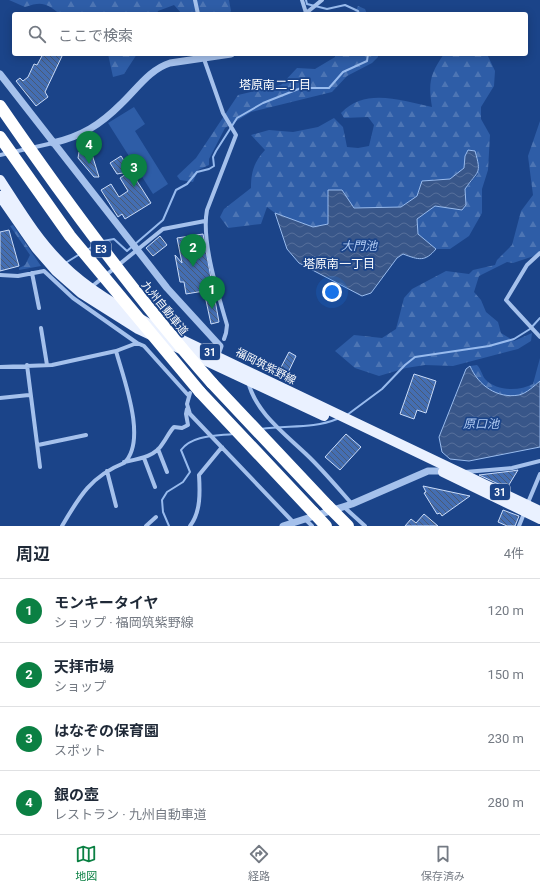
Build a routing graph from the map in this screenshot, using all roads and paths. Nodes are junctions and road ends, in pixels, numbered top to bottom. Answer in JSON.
{"nodes":[{"id":1,"x":195,"y":0,"type":"edge"},
{"id":2,"x":302,"y":0,"type":"edge"},
{"id":3,"x":322,"y":0,"type":"edge"},
{"id":4,"x":198,"y":12,"type":"edge"},
{"id":5,"x":305,"y":12,"type":"edge"},
{"id":6,"x":306,"y":12,"type":"edge"},
{"id":7,"x":204,"y":56,"type":"edge"},
{"id":8,"x":0,"y":74,"type":"edge"},
{"id":9,"x":0,"y":106,"type":"edge"},
{"id":10,"x":0,"y":137,"type":"edge"},
{"id":11,"x":53,"y":143,"type":"junction"},
{"id":12,"x":0,"y":155,"type":"edge"},
{"id":13,"x":0,"y":180,"type":"edge"},
{"id":14,"x":0,"y":196,"type":"edge"},
{"id":15,"x":205,"y":221,"type":"junction"},
{"id":16,"x":138,"y":251,"type":"junction"},
{"id":17,"x":540,"y":253,"type":"edge"},
{"id":18,"x":32,"y":273,"type":"junction"},
{"id":19,"x":0,"y":275,"type":"edge"},
{"id":20,"x":90,"y":288,"type":"junction"},
{"id":21,"x":77,"y":296,"type":"junction"},
{"id":22,"x":39,"y":308,"type":"dead end"},
{"id":23,"x":41,"y":328,"type":"dead end"},
{"id":24,"x":540,"y":337,"type":"edge"},
{"id":25,"x":224,"y":339,"type":"dead end"},
{"id":26,"x":137,"y":343,"type":"junction"},
{"id":27,"x":116,"y":351,"type":"junction"},
{"id":28,"x":217,"y":356,"type":"junction"},
{"id":29,"x":26,"y":365,"type":"junction"},
{"id":30,"x":47,"y":365,"type":"junction"},
{"id":31,"x":212,"y":365,"type":"junction"},
{"id":32,"x":0,"y":367,"type":"edge"},
{"id":33,"x":248,"y":381,"type":"junction"},
{"id":34,"x":193,"y":394,"type":"junction"},
{"id":35,"x":29,"y":395,"type":"junction"},
{"id":36,"x":0,"y":398,"type":"edge"},
{"id":37,"x":187,"y":409,"type":"junction"},
{"id":38,"x":86,"y":435,"type":"dead end"},
{"id":39,"x":38,"y":445,"type":"junction"},
{"id":40,"x":222,"y":447,"type":"junction"},
{"id":41,"x":158,"y":449,"type":"junction"},
{"id":42,"x":144,"y":458,"type":"junction"},
{"id":43,"x":540,"y":461,"type":"edge"},
{"id":44,"x":124,"y":462,"type":"junction"},
{"id":45,"x":40,"y":467,"type":"dead end"},
{"id":46,"x":440,"y":470,"type":"junction"},
{"id":47,"x":107,"y":471,"type":"junction"},
{"id":48,"x":167,"y":472,"type":"dead end"},
{"id":49,"x":460,"y":473,"type":"junction"},
{"id":50,"x":540,"y":474,"type":"edge"},
{"id":51,"x":155,"y":487,"type":"dead end"},
{"id":52,"x":352,"y":504,"type":"junction"},
{"id":53,"x":116,"y":506,"type":"dead end"},
{"id":54,"x":344,"y":506,"type":"junction"},
{"id":55,"x":526,"y":508,"type":"junction"},
{"id":56,"x":540,"y":511,"type":"edge"},
{"id":57,"x":309,"y":516,"type":"junction"},
{"id":58,"x":156,"y":517,"type":"dead end"},
{"id":59,"x":540,"y":519,"type":"edge"},
{"id":60,"x":294,"y":523,"type":"junction"},
{"id":61,"x":62,"y":526,"type":"edge"},
{"id":62,"x":146,"y":526,"type":"edge"},
{"id":63,"x":190,"y":526,"type":"edge"},
{"id":64,"x":283,"y":526,"type":"edge"},
{"id":65,"x":312,"y":526,"type":"edge"},
{"id":66,"x":326,"y":526,"type":"edge"},
{"id":67,"x":348,"y":526,"type":"edge"},
{"id":68,"x":364,"y":526,"type":"edge"},
{"id":69,"x":519,"y":526,"type":"edge"}],
"edges":[{"from":1,"to":4,"type":"street"},
{"from":2,"to":5,"type":"street"},
{"from":3,"to":6,"type":"street"},
{"from":7,"to":11,"type":"street"},
{"from":7,"to":15,"type":"street"},
{"from":8,"to":11,"type":"street"},
{"from":9,"to":67,"type":"highway","name":"九州自動車道","number":"E3","bridge":true},
{"from":10,"to":34,"type":"highway","number":"E3","bridge":true},
{"from":11,"to":12,"type":"street"},
{"from":11,"to":16,"type":"street"},
{"from":13,"to":20,"type":"main road","name":"福岡筑紫野線","number":"31"},
{"from":14,"to":21,"type":"main road","name":"福岡筑紫野線","number":"31"},
{"from":15,"to":16,"type":"street"},
{"from":15,"to":25,"type":"street"},
{"from":16,"to":20,"type":"street"},
{"from":16,"to":28,"type":"street"},
{"from":17,"to":24,"type":"street"},
{"from":18,"to":19,"type":"street"},
{"from":18,"to":21,"type":"street"},
{"from":18,"to":22,"type":"street"},
{"from":20,"to":21,"type":"street"},
{"from":20,"to":28,"type":"main road","name":"福岡筑紫野線","number":"31"},
{"from":21,"to":26,"type":"street"},
{"from":21,"to":31,"type":"main road","name":"福岡筑紫野線","number":"31"},
{"from":23,"to":30,"type":"street"},
{"from":26,"to":27,"type":"street"},
{"from":26,"to":34,"type":"street"},
{"from":27,"to":30,"type":"street"},
{"from":27,"to":44,"type":"street"},
{"from":28,"to":31,"type":"street"},
{"from":28,"to":49,"type":"main road","name":"福岡筑紫野線","number":"31"},
{"from":29,"to":30,"type":"street"},
{"from":29,"to":32,"type":"street"},
{"from":29,"to":35,"type":"street"},
{"from":31,"to":33,"type":"main road","name":"福岡筑紫野線","number":"31"},
{"from":33,"to":46,"type":"main road","name":"福岡筑紫野線","number":"31"},
{"from":33,"to":52,"type":"street"},
{"from":34,"to":37,"type":"street"},
{"from":34,"to":57,"type":"highway","number":"E3"},
{"from":35,"to":36,"type":"street"},
{"from":35,"to":39,"type":"street"},
{"from":37,"to":40,"type":"street"},
{"from":37,"to":41,"type":"street"},
{"from":38,"to":39,"type":"street"},
{"from":39,"to":45,"type":"street"},
{"from":40,"to":60,"type":"street"},
{"from":40,"to":63,"type":"street"},
{"from":41,"to":42,"type":"street"},
{"from":41,"to":48,"type":"street"},
{"from":42,"to":44,"type":"street"},
{"from":42,"to":51,"type":"street"},
{"from":43,"to":49,"type":"street"},
{"from":44,"to":47,"type":"street"},
{"from":46,"to":49,"type":"street"},
{"from":46,"to":52,"type":"street"},
{"from":46,"to":55,"type":"main road","name":"福岡筑紫野線","number":"31"},
{"from":47,"to":53,"type":"street"},
{"from":47,"to":61,"type":"street"},
{"from":49,"to":55,"type":"main road","name":"福岡筑紫野線","number":"31"},
{"from":50,"to":55,"type":"street"},
{"from":52,"to":54,"type":"street"},
{"from":54,"to":57,"type":"street"},
{"from":54,"to":68,"type":"street"},
{"from":55,"to":56,"type":"main road","name":"福岡筑紫野線","number":"31"},
{"from":55,"to":59,"type":"main road","name":"福岡筑紫野線","number":"31"},
{"from":55,"to":69,"type":"street"},
{"from":57,"to":60,"type":"street"},
{"from":57,"to":65,"type":"street"},
{"from":57,"to":66,"type":"highway","number":"E3","bridge":true},
{"from":58,"to":62,"type":"street"},
{"from":60,"to":64,"type":"street"}]}
